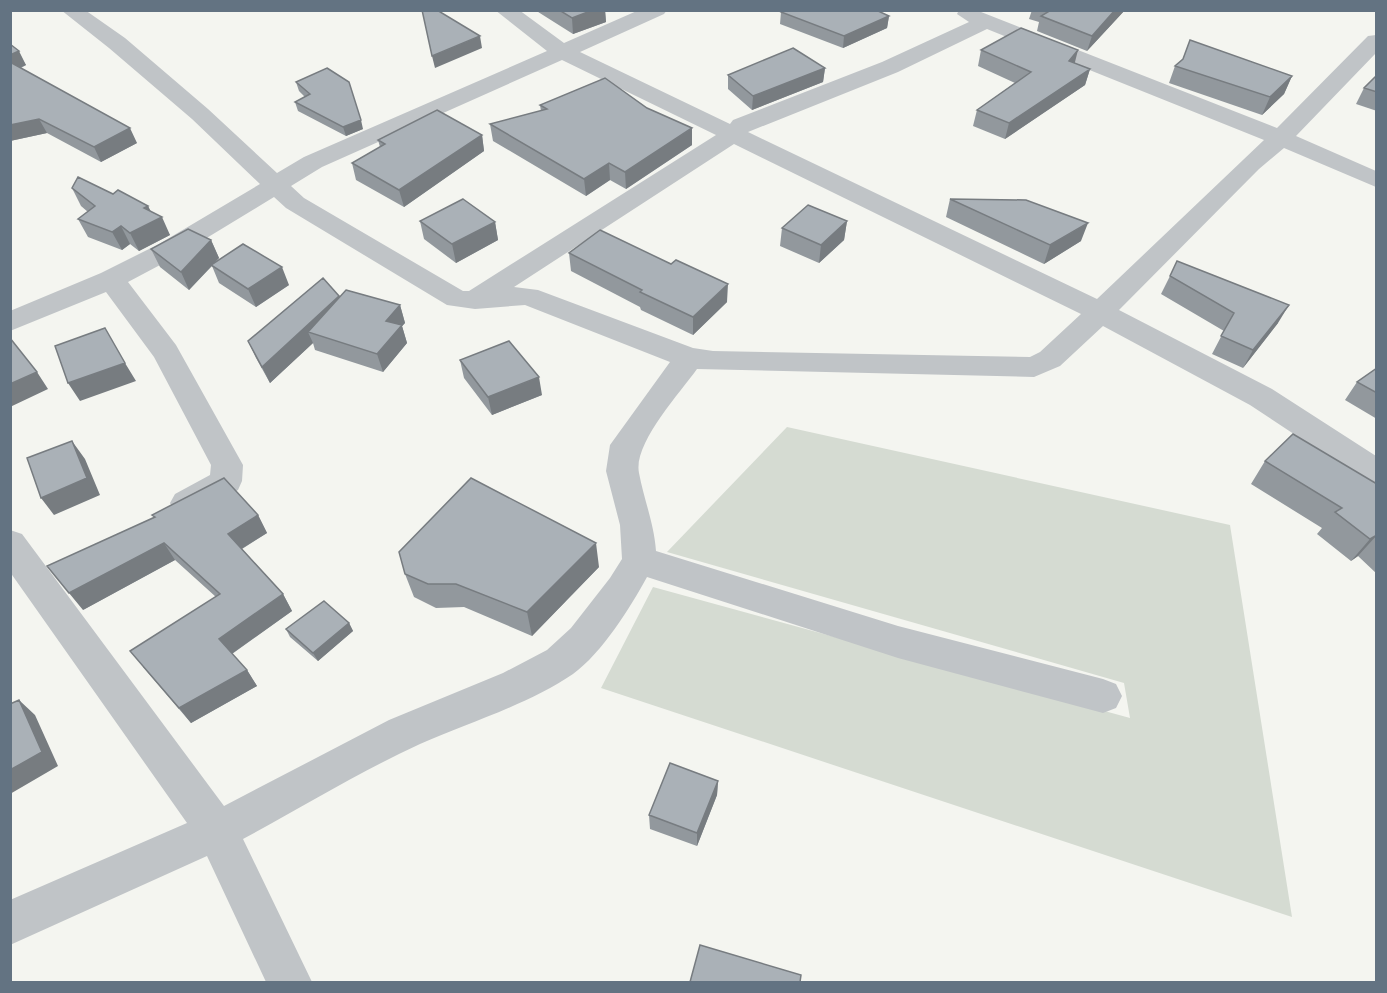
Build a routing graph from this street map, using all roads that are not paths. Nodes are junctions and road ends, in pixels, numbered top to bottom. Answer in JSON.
{"nodes":[{"id":1,"x":71,"y":10,"type":"edge"},
{"id":2,"x":505,"y":10,"type":"edge"},
{"id":3,"x":657,"y":10,"type":"edge"},
{"id":4,"x":957,"y":10,"type":"edge"},
{"id":5,"x":986,"y":22,"type":"junction"},
{"id":6,"x":1377,"y":41,"type":"edge"},
{"id":7,"x":561,"y":51,"type":"junction"},
{"id":8,"x":734,"y":134,"type":"junction"},
{"id":9,"x":1281,"y":138,"type":"junction"},
{"id":10,"x":1377,"y":180,"type":"edge"},
{"id":11,"x":275,"y":183,"type":"junction"},
{"id":12,"x":111,"y":279,"type":"junction"},
{"id":13,"x":472,"y":301,"type":"junction"},
{"id":14,"x":1100,"y":312,"type":"junction"},
{"id":15,"x":10,"y":322,"type":"edge"},
{"id":16,"x":689,"y":358,"type":"junction"},
{"id":17,"x":1377,"y":472,"type":"edge"},
{"id":18,"x":162,"y":515,"type":"edge"},
{"id":19,"x":10,"y":544,"type":"edge"},
{"id":20,"x":639,"y":560,"type":"junction"},
{"id":21,"x":1103,"y":696,"type":"dead end"},
{"id":22,"x":217,"y":831,"type":"junction"},
{"id":23,"x":10,"y":923,"type":"edge"},
{"id":24,"x":289,"y":982,"type":"edge"}],
"edges":[{"from":1,"to":11,"type":"street"},
{"from":2,"to":7,"type":"street"},
{"from":3,"to":7,"type":"street"},
{"from":4,"to":5,"type":"street"},
{"from":5,"to":8,"type":"street"},
{"from":5,"to":9,"type":"street"},
{"from":6,"to":9,"type":"street"},
{"from":7,"to":8,"type":"street"},
{"from":7,"to":11,"type":"street"},
{"from":8,"to":13,"type":"street"},
{"from":8,"to":14,"type":"street"},
{"from":9,"to":10,"type":"street"},
{"from":9,"to":14,"type":"street"},
{"from":11,"to":12,"type":"street"},
{"from":11,"to":13,"type":"street"},
{"from":12,"to":15,"type":"street"},
{"from":12,"to":18,"type":"street"},
{"from":13,"to":16,"type":"street"},
{"from":14,"to":16,"type":"street"},
{"from":14,"to":17,"type":"street"},
{"from":16,"to":20,"type":"street"},
{"from":19,"to":22,"type":"street"},
{"from":20,"to":21,"type":"street"},
{"from":20,"to":22,"type":"street"},
{"from":22,"to":23,"type":"street"},
{"from":22,"to":24,"type":"street"}]}
